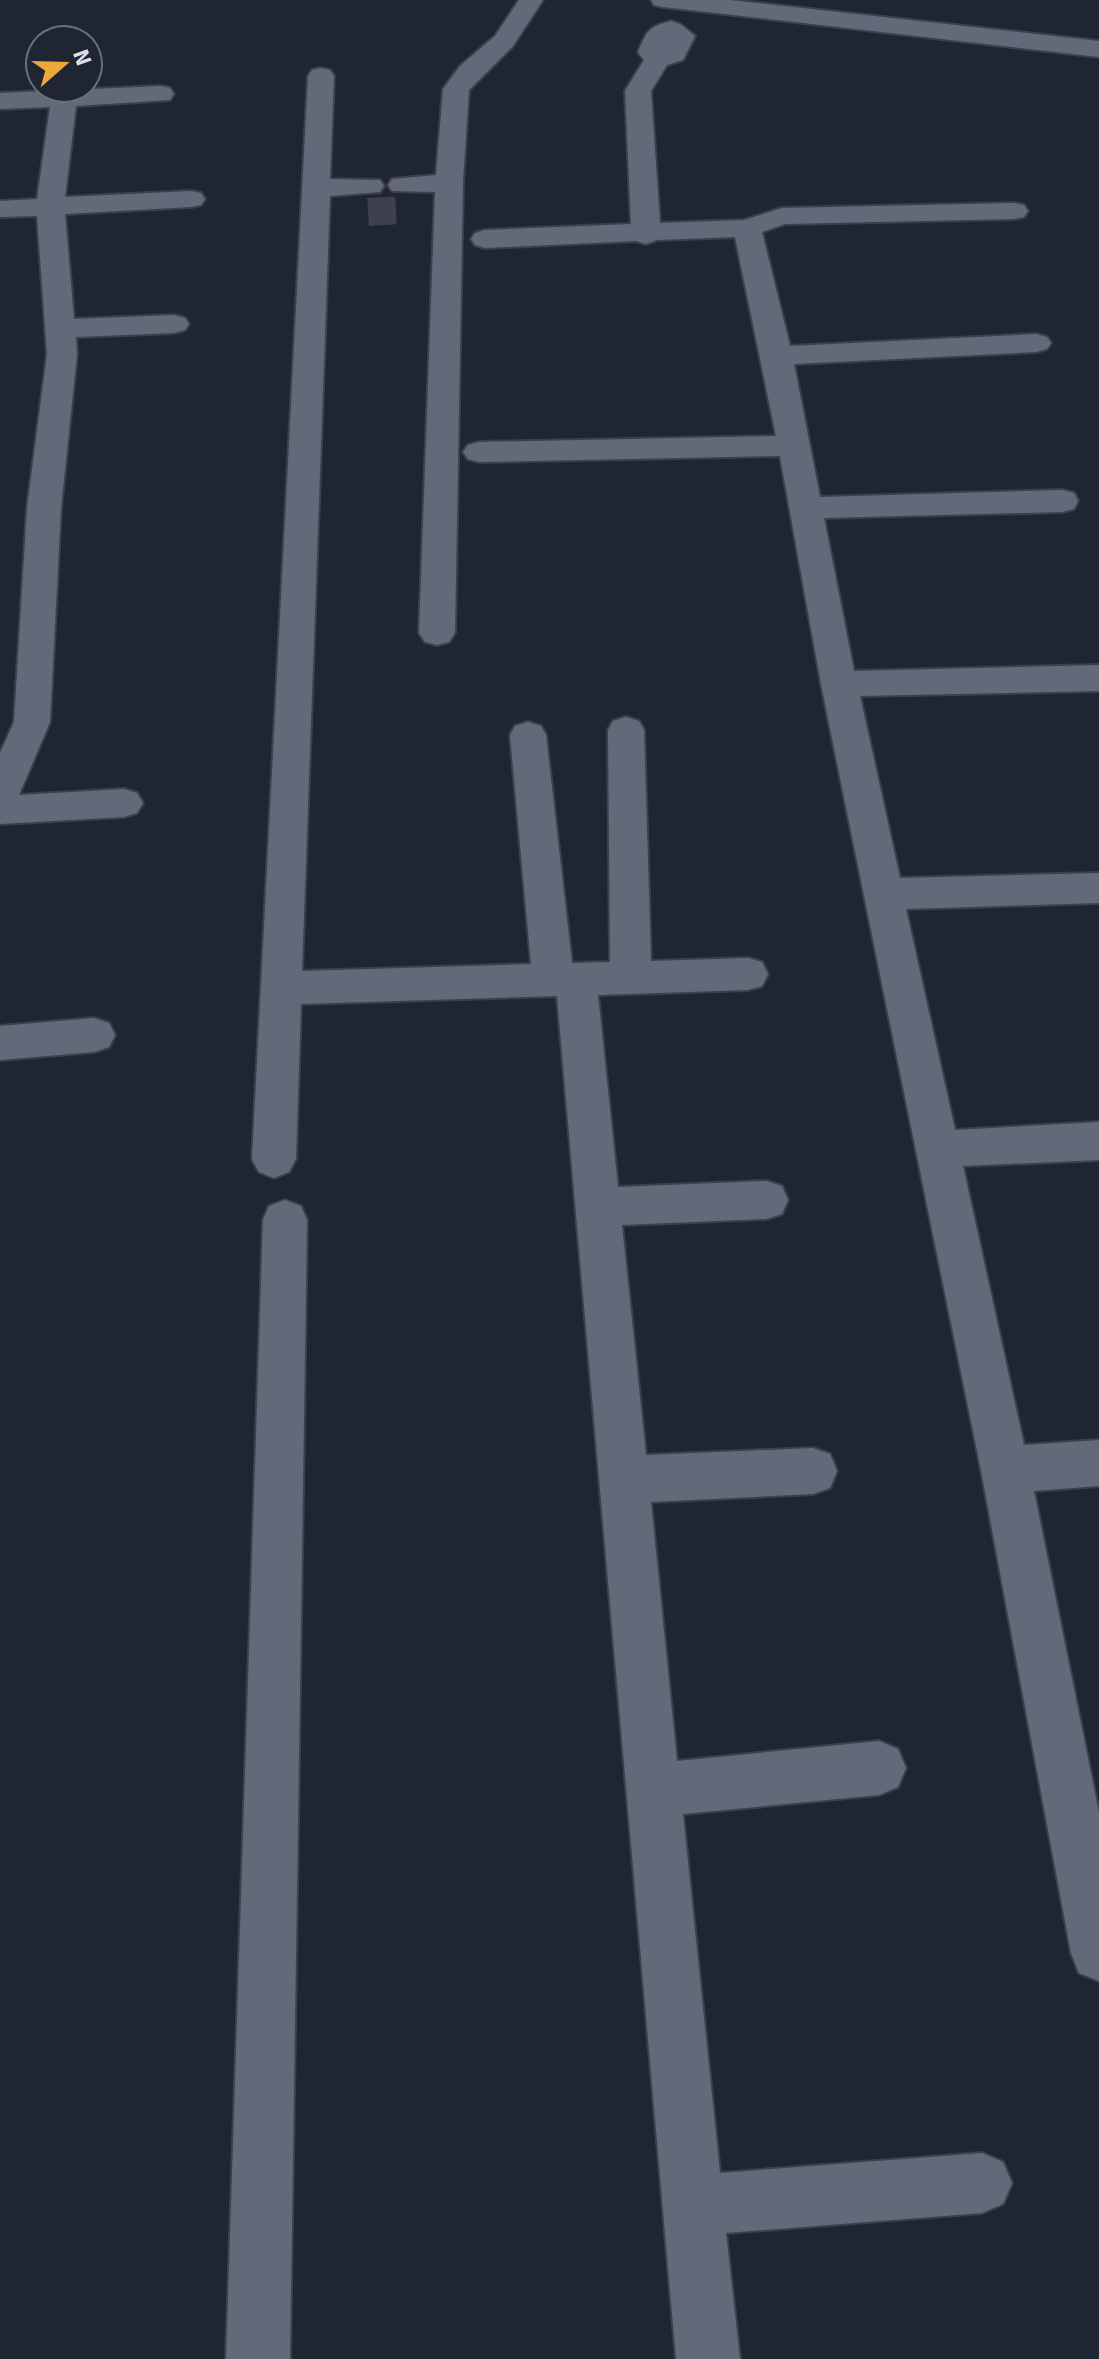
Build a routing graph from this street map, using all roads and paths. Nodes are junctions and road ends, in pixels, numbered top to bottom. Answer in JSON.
{"nodes":[{"id":1,"x":531,"y":0,"type":"edge"},
{"id":2,"x":945,"y":0,"type":"edge"},
{"id":3,"x":674,"y":1,"type":"edge"},
{"id":4,"x":942,"y":30,"type":"junction"},
{"id":5,"x":1099,"y":49,"type":"edge"},
{"id":6,"x":321,"y":76,"type":"dead end"},
{"id":7,"x":161,"y":94,"type":"dead end"},
{"id":8,"x":104,"y":97,"type":"edge"},
{"id":9,"x":24,"y":100,"type":"edge"},
{"id":10,"x":0,"y":101,"type":"edge"},
{"id":11,"x":63,"y":104,"type":"edge"},
{"id":12,"x":448,"y":195,"type":"junction"},
{"id":13,"x":402,"y":198,"type":"tunnel mouth"},
{"id":14,"x":191,"y":199,"type":"dead end"},
{"id":15,"x":369,"y":199,"type":"tunnel mouth"},
{"id":16,"x":316,"y":202,"type":"junction"},
{"id":17,"x":50,"y":206,"type":"junction"},
{"id":18,"x":0,"y":209,"type":"edge"},
{"id":19,"x":1014,"y":211,"type":"dead end"},
{"id":20,"x":747,"y":228,"type":"junction"},
{"id":21,"x":646,"y":235,"type":"junction"},
{"id":22,"x":485,"y":239,"type":"dead end"},
{"id":23,"x":174,"y":324,"type":"dead end"},
{"id":24,"x":62,"y":329,"type":"junction"},
{"id":25,"x":1036,"y":343,"type":"dead end"},
{"id":26,"x":777,"y":356,"type":"junction"},
{"id":27,"x":794,"y":446,"type":"junction"},
{"id":28,"x":479,"y":452,"type":"dead end"},
{"id":29,"x":1062,"y":501,"type":"dead end"},
{"id":30,"x":806,"y":508,"type":"junction"},
{"id":31,"x":437,"y":633,"type":"dead end"},
{"id":32,"x":1099,"y":678,"type":"edge"},
{"id":33,"x":839,"y":684,"type":"junction"},
{"id":34,"x":626,"y":730,"type":"dead end"},
{"id":35,"x":528,"y":735,"type":"dead end"},
{"id":36,"x":0,"y":796,"type":"edge"},
{"id":37,"x":124,"y":803,"type":"dead end"},
{"id":38,"x":0,"y":810,"type":"edge"},
{"id":39,"x":1099,"y":888,"type":"edge"},
{"id":40,"x":886,"y":894,"type":"junction"},
{"id":41,"x":748,"y":974,"type":"dead end"},
{"id":42,"x":631,"y":978,"type":"junction"},
{"id":43,"x":565,"y":980,"type":"junction"},
{"id":44,"x":281,"y":988,"type":"junction"},
{"id":45,"x":94,"y":1035,"type":"dead end"},
{"id":46,"x":0,"y":1043,"type":"edge"},
{"id":47,"x":1099,"y":1141,"type":"edge"},
{"id":48,"x":938,"y":1149,"type":"junction"},
{"id":49,"x":274,"y":1159,"type":"dead end"},
{"id":50,"x":766,"y":1200,"type":"dead end"},
{"id":51,"x":598,"y":1207,"type":"junction"},
{"id":52,"x":285,"y":1220,"type":"dead end"},
{"id":53,"x":1099,"y":1463,"type":"edge"},
{"id":54,"x":1005,"y":1470,"type":"junction"},
{"id":55,"x":813,"y":1471,"type":"dead end"},
{"id":56,"x":624,"y":1480,"type":"junction"},
{"id":57,"x":879,"y":1768,"type":"dead end"},
{"id":58,"x":654,"y":1790,"type":"junction"},
{"id":59,"x":1091,"y":1878,"type":"edge"},
{"id":60,"x":1099,"y":1953,"type":"edge"},
{"id":61,"x":982,"y":2183,"type":"dead end"},
{"id":62,"x":693,"y":2205,"type":"junction"},
{"id":63,"x":258,"y":2359,"type":"edge"},
{"id":64,"x":708,"y":2359,"type":"edge"}],
"edges":[{"from":1,"to":12,"type":"street"},
{"from":2,"to":4,"type":"street"},
{"from":3,"to":4,"type":"street"},
{"from":3,"to":21,"type":"street"},
{"from":4,"to":5,"type":"street"},
{"from":6,"to":16,"type":"street"},
{"from":7,"to":8,"type":"street"},
{"from":9,"to":10,"type":"street"},
{"from":11,"to":17,"type":"street"},
{"from":12,"to":13,"type":"street"},
{"from":12,"to":31,"type":"street"},
{"from":14,"to":17,"type":"street"},
{"from":15,"to":16,"type":"street"},
{"from":16,"to":44,"type":"street"},
{"from":17,"to":18,"type":"street"},
{"from":17,"to":24,"type":"street"},
{"from":19,"to":20,"type":"street"},
{"from":20,"to":21,"type":"street"},
{"from":20,"to":26,"type":"street"},
{"from":21,"to":22,"type":"street"},
{"from":23,"to":24,"type":"street"},
{"from":24,"to":36,"type":"street"},
{"from":25,"to":26,"type":"street"},
{"from":26,"to":27,"type":"street"},
{"from":27,"to":28,"type":"street"},
{"from":27,"to":30,"type":"street"},
{"from":29,"to":30,"type":"street"},
{"from":30,"to":33,"type":"street"},
{"from":32,"to":33,"type":"street"},
{"from":33,"to":40,"type":"street"},
{"from":34,"to":42,"type":"street"},
{"from":35,"to":43,"type":"street"},
{"from":37,"to":38,"type":"street"},
{"from":39,"to":40,"type":"street"},
{"from":40,"to":48,"type":"street"},
{"from":41,"to":42,"type":"street"},
{"from":42,"to":43,"type":"street"},
{"from":43,"to":44,"type":"street"},
{"from":43,"to":51,"type":"street"},
{"from":44,"to":49,"type":"street"},
{"from":45,"to":46,"type":"street"},
{"from":47,"to":48,"type":"street"},
{"from":48,"to":54,"type":"street"},
{"from":50,"to":51,"type":"street"},
{"from":51,"to":56,"type":"street"},
{"from":52,"to":63,"type":"street"},
{"from":53,"to":54,"type":"street"},
{"from":54,"to":59,"type":"street"},
{"from":55,"to":56,"type":"street"},
{"from":56,"to":58,"type":"street"},
{"from":57,"to":58,"type":"street"},
{"from":58,"to":62,"type":"street"},
{"from":59,"to":60,"type":"street"},
{"from":61,"to":62,"type":"street"},
{"from":62,"to":64,"type":"street"}]}
